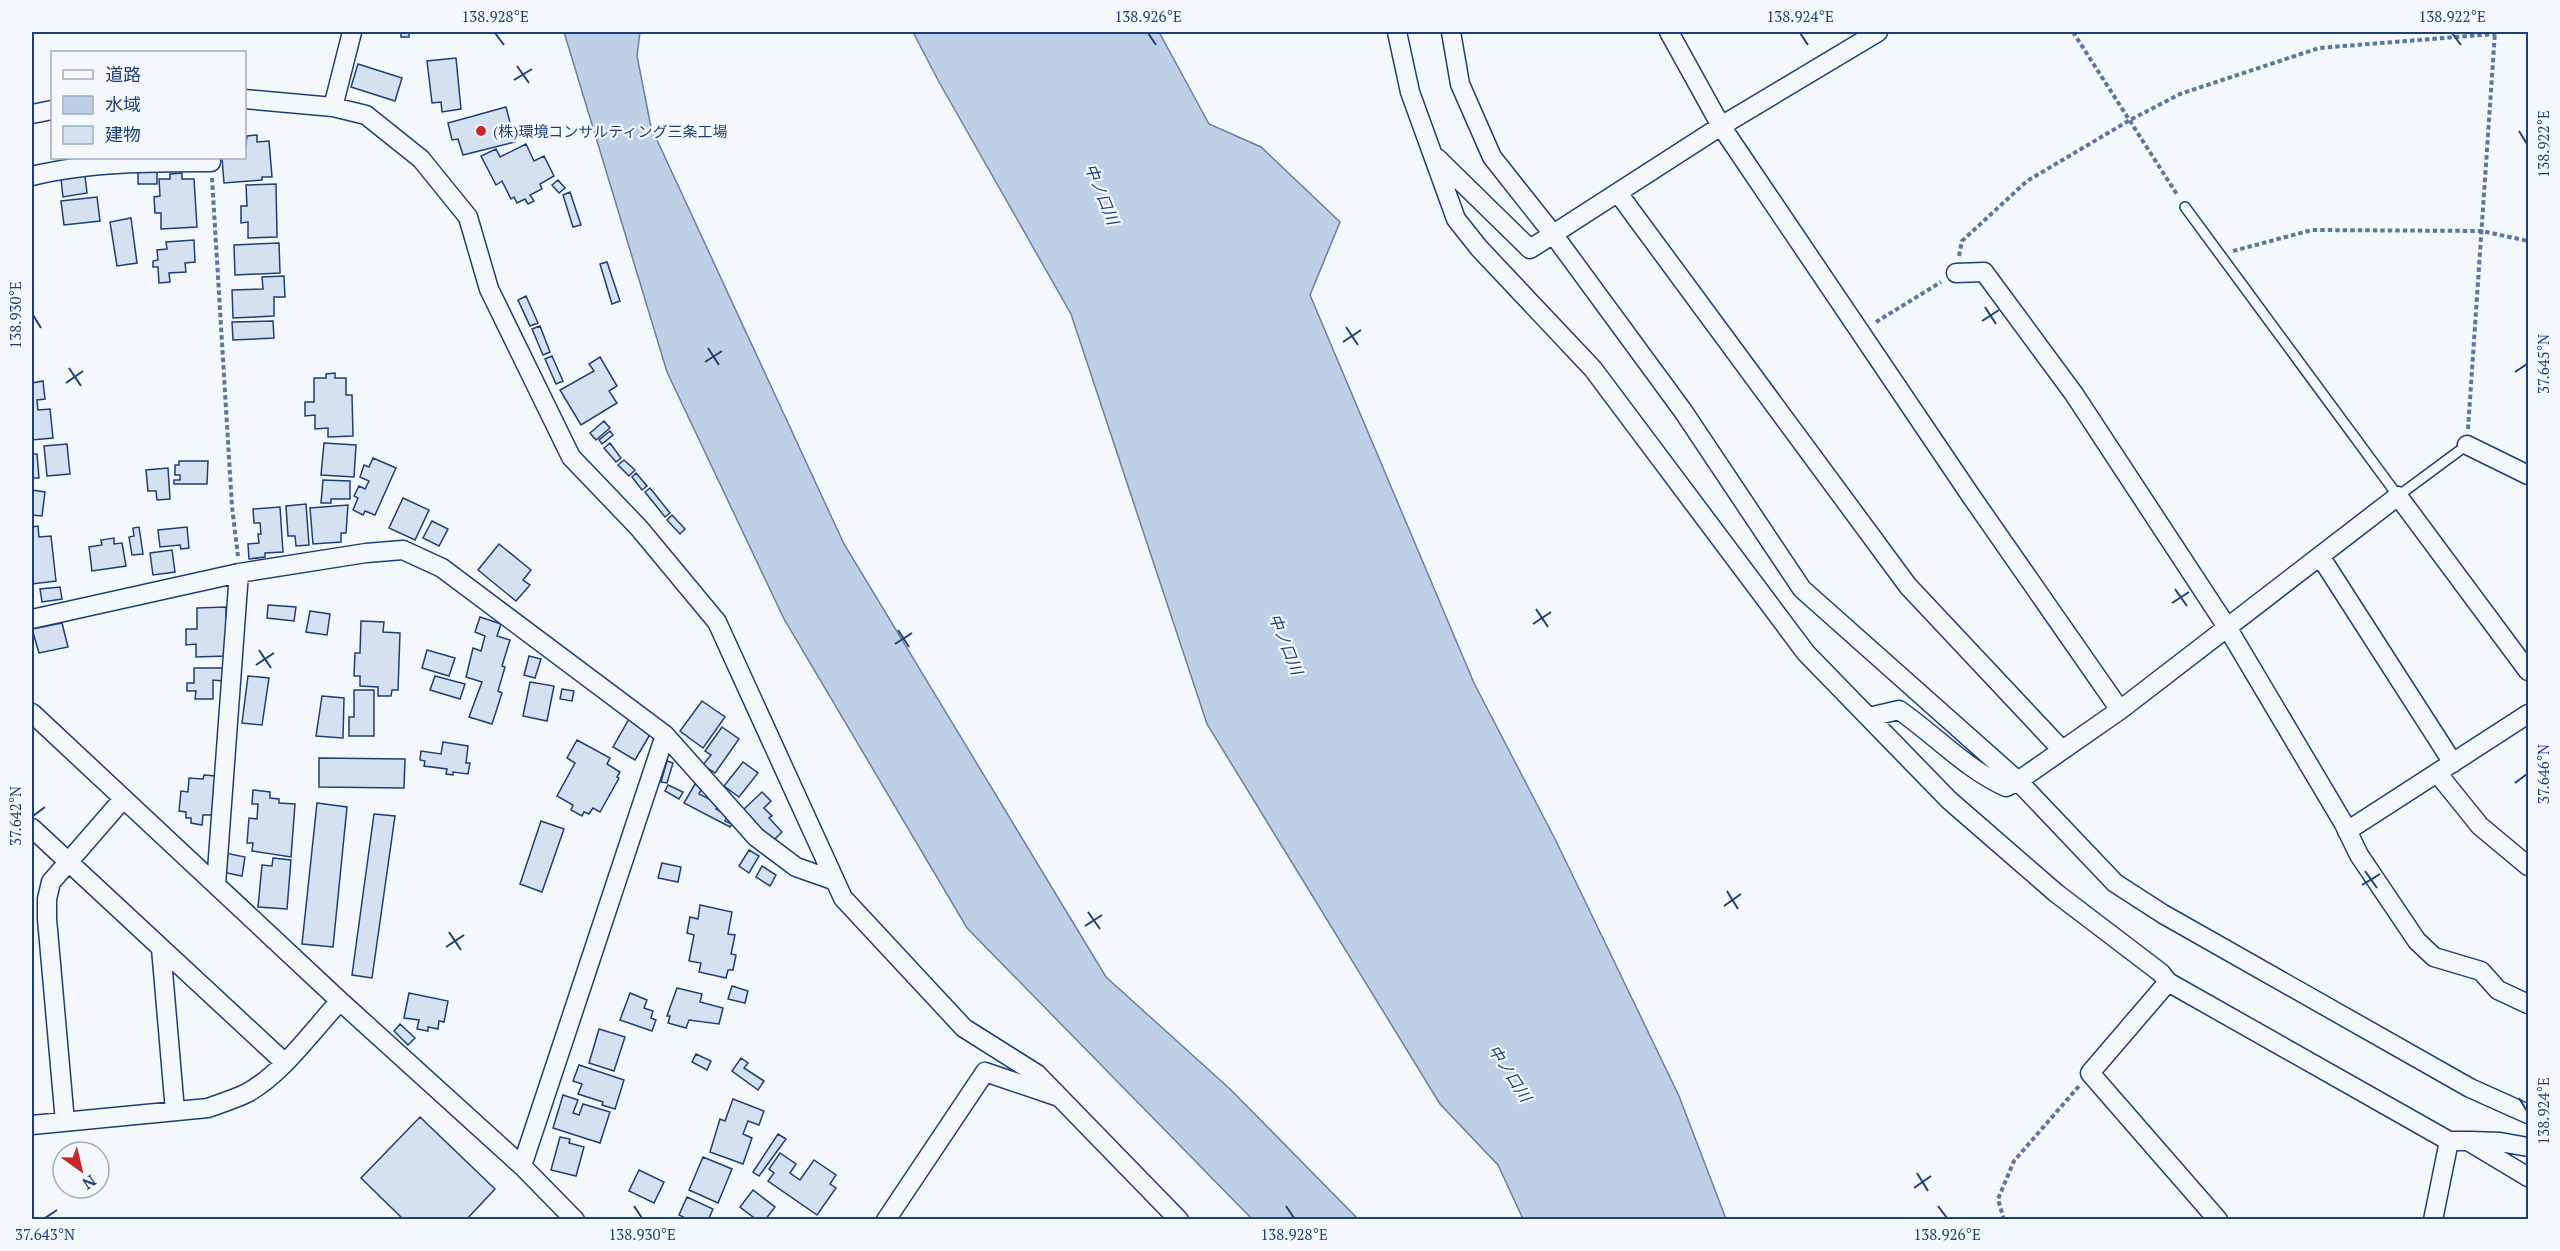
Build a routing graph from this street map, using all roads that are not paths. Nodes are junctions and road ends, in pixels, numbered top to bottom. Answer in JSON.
{"nodes":[{"id":1,"x":352,"y":32,"type":"edge"},
{"id":2,"x":1397,"y":32,"type":"edge"},
{"id":3,"x":1451,"y":32,"type":"edge"},
{"id":4,"x":1669,"y":32,"type":"edge"},
{"id":5,"x":1878,"y":32,"type":"edge"},
{"id":6,"x":246,"y":99,"type":"edge"},
{"id":7,"x":333,"y":107,"type":"junction"},
{"id":8,"x":51,"y":110,"type":"edge"},
{"id":9,"x":32,"y":114,"type":"edge"},
{"id":10,"x":1721,"y":126,"type":"junction"},
{"id":11,"x":1434,"y":154,"type":"junction"},
{"id":12,"x":211,"y":162,"type":"road end"},
{"id":13,"x":32,"y":176,"type":"edge"},
{"id":14,"x":1618,"y":194,"type":"junction"},
{"id":15,"x":2184,"y":207,"type":"road end"},
{"id":16,"x":1553,"y":234,"type":"junction"},
{"id":17,"x":1956,"y":273,"type":"road end"},
{"id":18,"x":2467,"y":445,"type":"joint"},
{"id":19,"x":2529,"y":475,"type":"edge"},
{"id":20,"x":2397,"y":496,"type":"junction"},
{"id":21,"x":2320,"y":556,"type":"junction"},
{"id":22,"x":239,"y":573,"type":"junction"},
{"id":23,"x":32,"y":619,"type":"edge"},
{"id":24,"x":2227,"y":627,"type":"junction"},
{"id":25,"x":2529,"y":671,"type":"edge"},
{"id":26,"x":2120,"y":710,"type":"junction"},
{"id":27,"x":32,"y":713,"type":"edge"},
{"id":28,"x":2529,"y":714,"type":"edge"},
{"id":29,"x":1869,"y":717,"type":"junction"},
{"id":30,"x":665,"y":735,"type":"junction"},
{"id":31,"x":2062,"y":750,"type":"junction"},
{"id":32,"x":2453,"y":763,"type":"junction"},
{"id":33,"x":2438,"y":774,"type":"junction"},
{"id":34,"x":2018,"y":781,"type":"junction"},
{"id":35,"x":123,"y":799,"type":"junction"},
{"id":36,"x":32,"y":828,"type":"edge"},
{"id":37,"x":2347,"y":831,"type":"junction"},
{"id":38,"x":68,"y":862,"type":"junction"},
{"id":39,"x":2529,"y":866,"type":"edge"},
{"id":40,"x":833,"y":880,"type":"junction"},
{"id":41,"x":216,"y":885,"type":"junction"},
{"id":42,"x":161,"y":948,"type":"junction"},
{"id":43,"x":2168,"y":982,"type":"junction"},
{"id":44,"x":340,"y":1001,"type":"junction"},
{"id":45,"x":2529,"y":1004,"type":"edge"},
{"id":46,"x":284,"y":1062,"type":"junction"},
{"id":47,"x":1060,"y":1098,"type":"junction"},
{"id":48,"x":175,"y":1111,"type":"junction"},
{"id":49,"x":2529,"y":1114,"type":"edge"},
{"id":50,"x":65,"y":1122,"type":"junction"},
{"id":51,"x":32,"y":1125,"type":"edge"},
{"id":52,"x":2449,"y":1141,"type":"junction"},
{"id":53,"x":2468,"y":1141,"type":"junction"},
{"id":54,"x":2529,"y":1147,"type":"edge"},
{"id":55,"x":522,"y":1166,"type":"junction"},
{"id":56,"x":2529,"y":1177,"type":"edge"},
{"id":57,"x":575,"y":1220,"type":"edge"},
{"id":58,"x":886,"y":1220,"type":"edge"},
{"id":59,"x":1179,"y":1220,"type":"edge"},
{"id":60,"x":2218,"y":1220,"type":"edge"},
{"id":61,"x":2433,"y":1220,"type":"edge"}],
"edges":[{"from":1,"to":7,"type":"street"},
{"from":2,"to":11,"type":"street"},
{"from":3,"to":16,"type":"street"},
{"from":4,"to":10,"type":"street"},
{"from":5,"to":10,"type":"street"},
{"from":6,"to":7,"type":"street"},
{"from":7,"to":40,"type":"street"},
{"from":8,"to":9,"type":"street"},
{"from":10,"to":14,"type":"street"},
{"from":10,"to":26,"type":"street"},
{"from":11,"to":16,"type":"street"},
{"from":11,"to":29,"type":"street"},
{"from":12,"to":13,"type":"street"},
{"from":14,"to":16,"type":"street"},
{"from":14,"to":31,"type":"street"},
{"from":15,"to":20,"type":"lane"},
{"from":16,"to":34,"type":"street"},
{"from":17,"to":24,"type":"street"},
{"from":18,"to":19,"type":"street"},
{"from":18,"to":20,"type":"lane"},
{"from":20,"to":21,"type":"street"},
{"from":20,"to":25,"type":"street"},
{"from":21,"to":24,"type":"street"},
{"from":21,"to":32,"type":"street"},
{"from":22,"to":23,"type":"street"},
{"from":22,"to":30,"type":"street"},
{"from":22,"to":41,"type":"street"},
{"from":24,"to":26,"type":"street"},
{"from":24,"to":37,"type":"street"},
{"from":26,"to":31,"type":"street"},
{"from":27,"to":35,"type":"street"},
{"from":28,"to":32,"type":"street"},
{"from":29,"to":34,"type":"street"},
{"from":29,"to":43,"type":"street"},
{"from":30,"to":40,"type":"street"},
{"from":30,"to":55,"type":"street"},
{"from":31,"to":34,"type":"street"},
{"from":32,"to":33,"type":"street"},
{"from":33,"to":37,"type":"street"},
{"from":33,"to":39,"type":"street"},
{"from":34,"to":49,"type":"street"},
{"from":35,"to":38,"type":"street"},
{"from":35,"to":41,"type":"street"},
{"from":36,"to":38,"type":"street"},
{"from":37,"to":45,"type":"street"},
{"from":38,"to":42,"type":"street"},
{"from":38,"to":50,"type":"street"},
{"from":40,"to":47,"type":"street"},
{"from":41,"to":44,"type":"street"},
{"from":42,"to":46,"type":"street"},
{"from":42,"to":48,"type":"street"},
{"from":43,"to":52,"type":"street"},
{"from":43,"to":60,"type":"street"},
{"from":44,"to":46,"type":"street"},
{"from":44,"to":55,"type":"street"},
{"from":46,"to":48,"type":"street"},
{"from":47,"to":58,"type":"street"},
{"from":47,"to":59,"type":"street"},
{"from":48,"to":50,"type":"street"},
{"from":50,"to":51,"type":"street"},
{"from":52,"to":53,"type":"street"},
{"from":52,"to":61,"type":"street"},
{"from":53,"to":54,"type":"street"},
{"from":53,"to":56,"type":"street"},
{"from":55,"to":57,"type":"street"}]}
